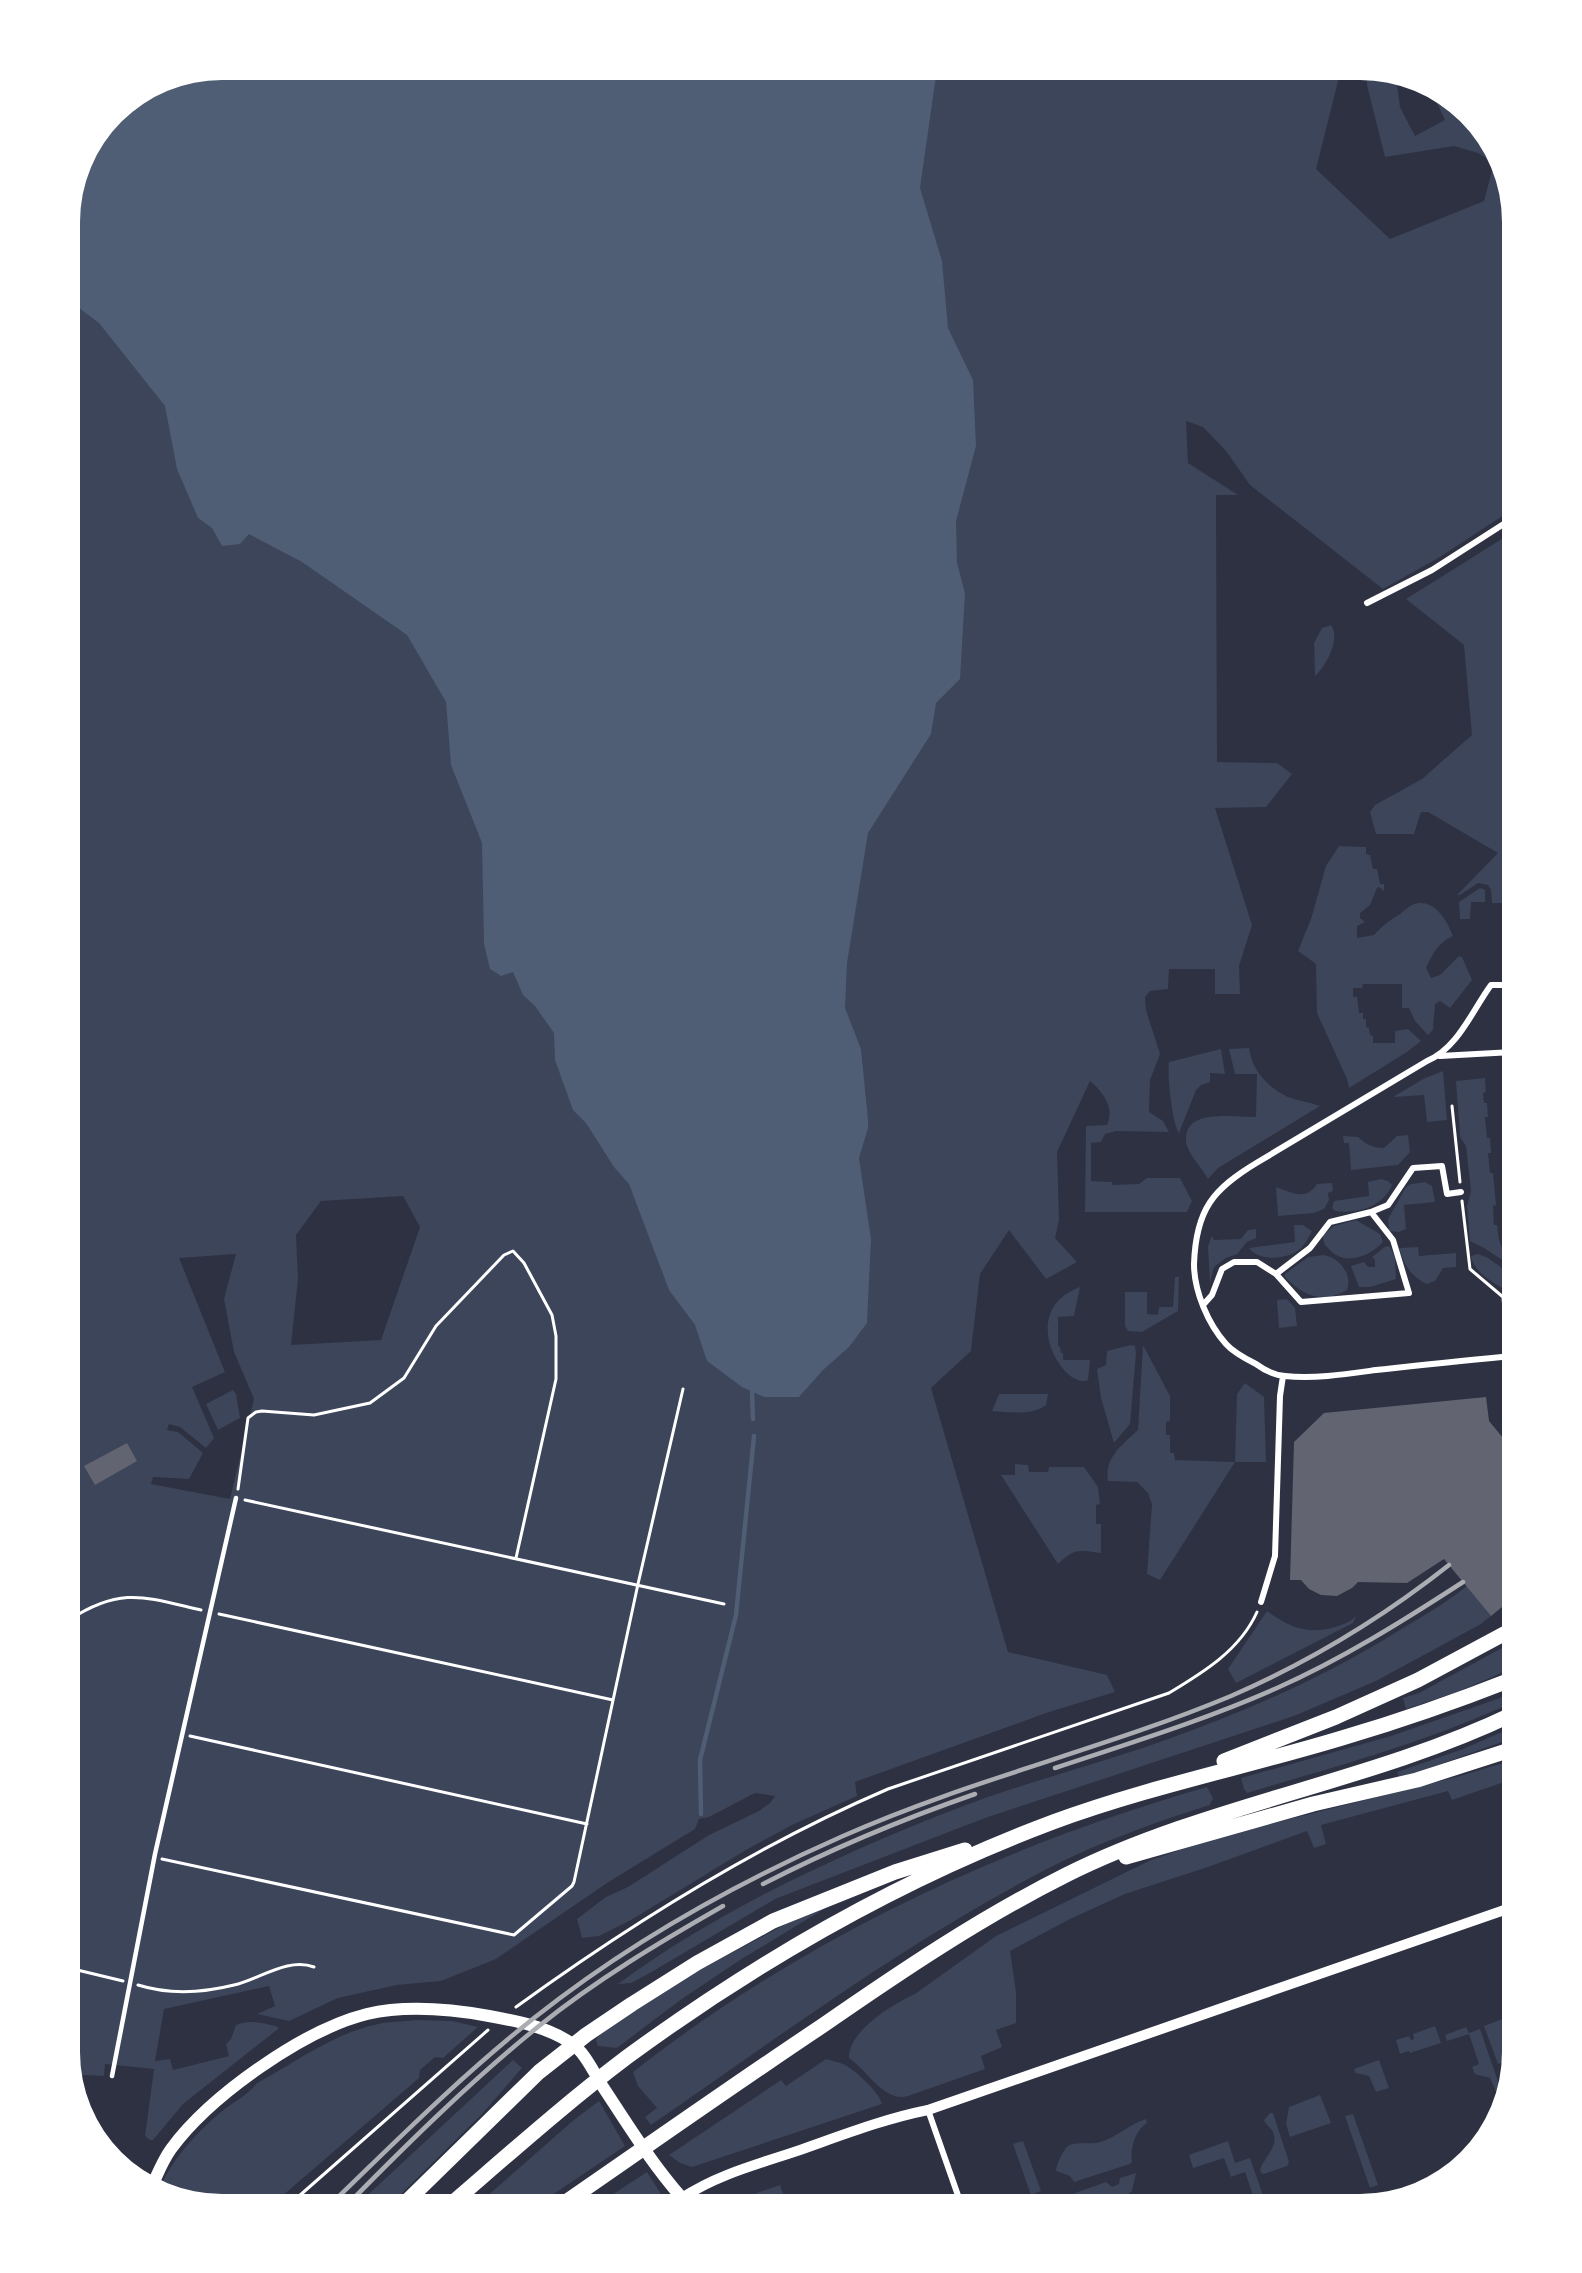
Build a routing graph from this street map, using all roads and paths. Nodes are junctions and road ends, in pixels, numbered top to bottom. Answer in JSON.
{"nodes":[{"id":1,"x":1502,"y":525,"type":"edge"},
{"id":2,"x":1367,"y":603,"type":"dead end"},
{"id":3,"x":1502,"y":985,"type":"edge"},
{"id":4,"x":1502,"y":1053,"type":"edge"},
{"id":5,"x":1440,"y":1056,"type":"junction"},
{"id":6,"x":1452,"y":1106,"type":"dead end"},
{"id":7,"x":1461,"y":1192,"type":"junction"},
{"id":8,"x":1371,"y":1212,"type":"junction"},
{"id":9,"x":1276,"y":1274,"type":"junction"},
{"id":10,"x":1502,"y":1296,"type":"edge"},
{"id":11,"x":1203,"y":1305,"type":"junction"},
{"id":12,"x":1502,"y":1357,"type":"edge"},
{"id":13,"x":1283,"y":1376,"type":"junction"},
{"id":14,"x":683,"y":1389,"type":"dead end"},
{"id":15,"x":236,"y":1498,"type":"junction"},
{"id":16,"x":516,"y":1558,"type":"junction"},
{"id":17,"x":638,"y":1584,"type":"junction"},
{"id":18,"x":1261,"y":1602,"type":"joint"},
{"id":19,"x":724,"y":1604,"type":"dead end"},
{"id":20,"x":210,"y":1612,"type":"junction"},
{"id":21,"x":80,"y":1614,"type":"edge"},
{"id":22,"x":1502,"y":1635,"type":"edge"},
{"id":23,"x":1502,"y":1683,"type":"edge"},
{"id":24,"x":613,"y":1700,"type":"junction"},
{"id":25,"x":1502,"y":1718,"type":"edge"},
{"id":26,"x":182,"y":1734,"type":"junction"},
{"id":27,"x":1502,"y":1753,"type":"edge"},
{"id":28,"x":1178,"y":1782,"type":"junction"},
{"id":29,"x":1053,"y":1822,"type":"junction"},
{"id":30,"x":587,"y":1824,"type":"junction"},
{"id":31,"x":154,"y":1857,"type":"junction"},
{"id":32,"x":1066,"y":1875,"type":"junction"},
{"id":33,"x":1502,"y":1911,"type":"edge"},
{"id":34,"x":314,"y":1967,"type":"dead end"},
{"id":35,"x":80,"y":1971,"type":"edge"},
{"id":36,"x":129,"y":1983,"type":"junction"},
{"id":37,"x":511,"y":2010,"type":"dead end"},
{"id":38,"x":494,"y":2025,"type":"dead end"},
{"id":39,"x":573,"y":2045,"type":"junction"},
{"id":40,"x":112,"y":2076,"type":"dead end"},
{"id":41,"x":928,"y":2110,"type":"junction"},
{"id":42,"x":157,"y":2177,"type":"edge"},
{"id":43,"x":302,"y":2193,"type":"edge"},
{"id":44,"x":415,"y":2193,"type":"edge"},
{"id":45,"x":464,"y":2193,"type":"edge"},
{"id":46,"x":578,"y":2193,"type":"edge"},
{"id":47,"x":674,"y":2193,"type":"edge"},
{"id":48,"x":689,"y":2193,"type":"edge"},
{"id":49,"x":957,"y":2194,"type":"edge"}],
"edges":[{"from":1,"to":2,"type":"street"},
{"from":3,"to":5,"type":"street"},
{"from":4,"to":5,"type":"street"},
{"from":5,"to":11,"type":"street"},
{"from":6,"to":7,"type":"path"},
{"from":7,"to":8,"type":"street"},
{"from":7,"to":10,"type":"path"},
{"from":8,"to":9,"type":"street"},
{"from":8,"to":9,"type":"street"},
{"from":9,"to":11,"type":"street"},
{"from":11,"to":13,"type":"street"},
{"from":12,"to":13,"type":"street"},
{"from":13,"to":18,"type":"street"},
{"from":14,"to":17,"type":"path"},
{"from":15,"to":16,"type":"path"},
{"from":15,"to":16,"type":"path"},
{"from":15,"to":20,"type":"lane"},
{"from":16,"to":17,"type":"path"},
{"from":17,"to":19,"type":"path"},
{"from":17,"to":24,"type":"path"},
{"from":18,"to":37,"type":"path"},
{"from":20,"to":21,"type":"path"},
{"from":20,"to":24,"type":"path"},
{"from":20,"to":26,"type":"lane"},
{"from":22,"to":28,"type":"highway"},
{"from":23,"to":28,"type":"highway"},
{"from":24,"to":30,"type":"path"},
{"from":25,"to":32,"type":"highway"},
{"from":26,"to":30,"type":"path"},
{"from":26,"to":31,"type":"lane"},
{"from":27,"to":32,"type":"highway"},
{"from":28,"to":29,"type":"highway"},
{"from":29,"to":39,"type":"highway"},
{"from":29,"to":45,"type":"highway"},
{"from":30,"to":31,"type":"path"},
{"from":31,"to":36,"type":"lane"},
{"from":32,"to":46,"type":"highway"},
{"from":33,"to":41,"type":"street"},
{"from":34,"to":36,"type":"path"},
{"from":35,"to":36,"type":"path"},
{"from":36,"to":40,"type":"lane"},
{"from":38,"to":43,"type":"path"},
{"from":39,"to":42,"type":"main road"},
{"from":39,"to":44,"type":"highway"},
{"from":39,"to":47,"type":"main road"},
{"from":41,"to":48,"type":"street"},
{"from":41,"to":49,"type":"street"}]}
